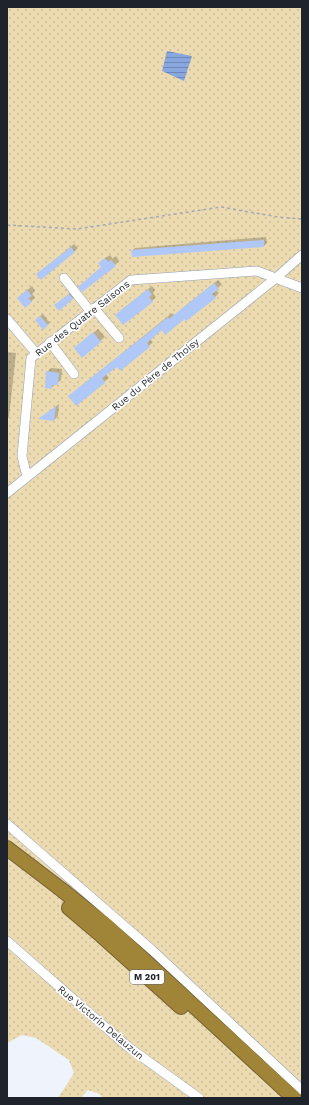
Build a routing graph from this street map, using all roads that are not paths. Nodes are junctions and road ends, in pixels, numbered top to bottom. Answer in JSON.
{"nodes":[{"id":1,"x":302,"y":255,"type":"edge"},
{"id":2,"x":64,"y":278,"type":"dead end"},
{"id":3,"x":276,"y":278,"type":"junction"},
{"id":4,"x":302,"y":288,"type":"edge"},
{"id":5,"x":92,"y":309,"type":"junction"},
{"id":6,"x":7,"y":319,"type":"edge"},
{"id":7,"x":119,"y":338,"type":"dead end"},
{"id":8,"x":50,"y":342,"type":"junction"},
{"id":9,"x":36,"y":353,"type":"junction"},
{"id":10,"x":74,"y":374,"type":"dead end"},
{"id":11,"x":27,"y":477,"type":"junction"},
{"id":12,"x":7,"y":493,"type":"edge"},
{"id":13,"x":7,"y":824,"type":"edge"},
{"id":14,"x":7,"y":848,"type":"edge"},
{"id":15,"x":7,"y":861,"type":"edge"},
{"id":16,"x":7,"y":941,"type":"edge"},
{"id":17,"x":302,"y":1090,"type":"edge"},
{"id":18,"x":199,"y":1098,"type":"edge"},
{"id":19,"x":282,"y":1098,"type":"edge"},
{"id":20,"x":294,"y":1098,"type":"edge"}],
"edges":[{"from":1,"to":3,"type":"street","name":"Rue du Père de Thoisy"},
{"from":2,"to":5,"type":"street"},
{"from":3,"to":4,"type":"street","name":"Rue des Quatre Saisons"},
{"from":3,"to":5,"type":"street","name":"Rue des Quatre Saisons"},
{"from":3,"to":11,"type":"street","name":"Rue du Père de Thoisy"},
{"from":5,"to":7,"type":"street"},
{"from":5,"to":8,"type":"street","name":"Rue des Quatre Saisons"},
{"from":6,"to":9,"type":"street"},
{"from":8,"to":9,"type":"street","name":"Rue des Quatre Saisons"},
{"from":8,"to":10,"type":"street"},
{"from":9,"to":11,"type":"street","name":"Rue des Quatre Saisons"},
{"from":11,"to":12,"type":"street","name":"Rue du Père de Thoisy"},
{"from":13,"to":17,"type":"street"},
{"from":14,"to":20,"type":"highway","number":"M 201"},
{"from":15,"to":19,"type":"highway","number":"M 201"},
{"from":16,"to":18,"type":"street","name":"Rue Victorin Delauzun"}]}
